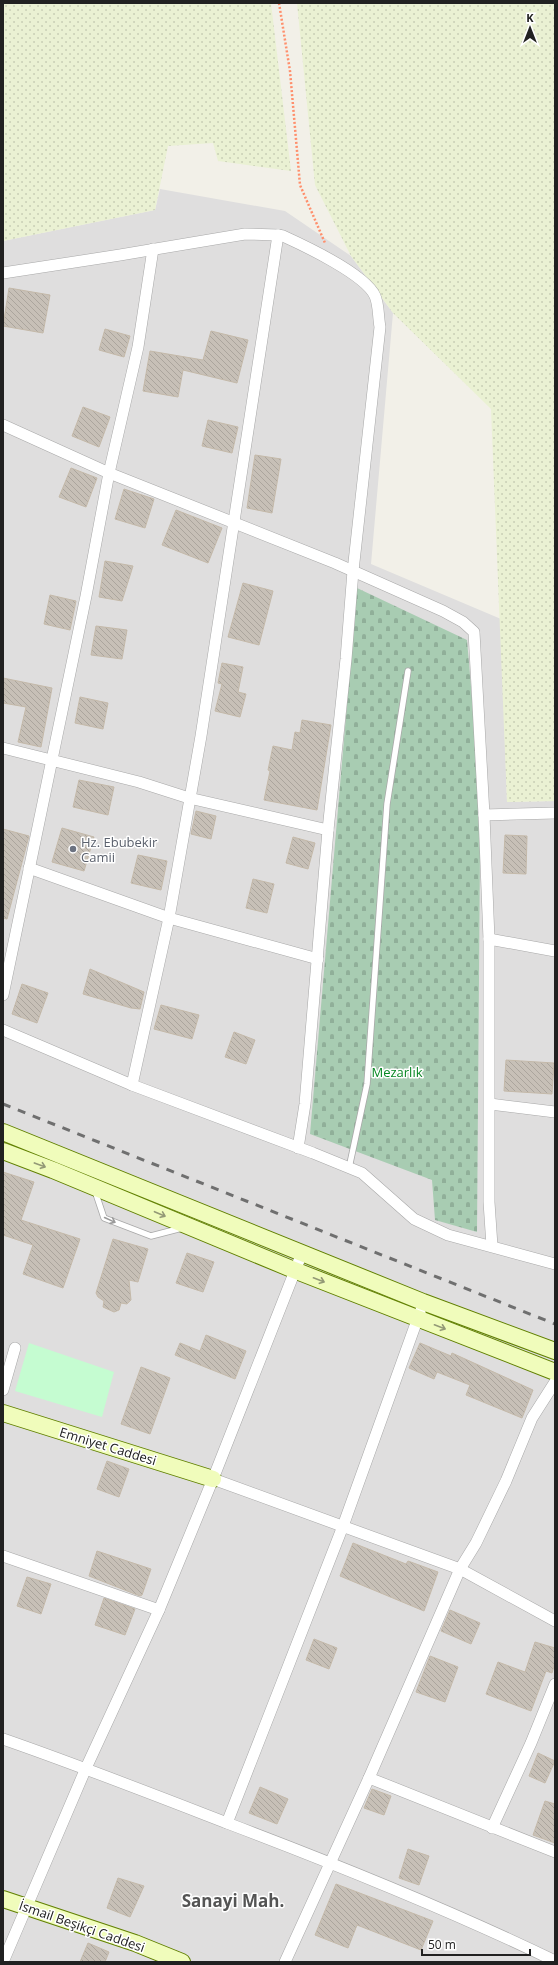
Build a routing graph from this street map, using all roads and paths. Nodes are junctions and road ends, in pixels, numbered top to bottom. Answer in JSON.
{"nodes":[{"id":1,"x":279,"y":3,"type":"edge"},
{"id":2,"x":278,"y":235,"type":"junction"},
{"id":3,"x":153,"y":249,"type":"junction"},
{"id":4,"x":332,"y":260,"type":"junction"},
{"id":5,"x":3,"y":273,"type":"edge"},
{"id":6,"x":3,"y":425,"type":"edge"},
{"id":7,"x":109,"y":472,"type":"junction"},
{"id":8,"x":234,"y":521,"type":"junction"},
{"id":9,"x":353,"y":571,"type":"junction"},
{"id":10,"x":408,"y":671,"type":"dead end"},
{"id":11,"x":3,"y":748,"type":"edge"},
{"id":12,"x":51,"y":760,"type":"junction"},
{"id":13,"x":189,"y":798,"type":"junction"},
{"id":14,"x":555,"y":814,"type":"edge"},
{"id":15,"x":484,"y":815,"type":"junction"},
{"id":16,"x":328,"y":830,"type":"junction"},
{"id":17,"x":28,"y":868,"type":"junction"},
{"id":18,"x":169,"y":918,"type":"junction"},
{"id":19,"x":489,"y":938,"type":"junction"},
{"id":20,"x":555,"y":951,"type":"edge"},
{"id":21,"x":318,"y":959,"type":"junction"},
{"id":22,"x":3,"y":995,"type":"edge"},
{"id":23,"x":3,"y":1030,"type":"edge"},
{"id":24,"x":132,"y":1085,"type":"junction"},
{"id":25,"x":490,"y":1104,"type":"junction"},
{"id":26,"x":555,"y":1112,"type":"edge"},
{"id":27,"x":3,"y":1132,"type":"edge"},
{"id":28,"x":298,"y":1148,"type":"junction"},
{"id":29,"x":3,"y":1151,"type":"edge"},
{"id":30,"x":349,"y":1168,"type":"junction"},
{"id":31,"x":94,"y":1187,"type":"junction"},
{"id":32,"x":189,"y":1226,"type":"junction"},
{"id":33,"x":492,"y":1246,"type":"junction"},
{"id":34,"x":302,"y":1253,"type":"junction"},
{"id":35,"x":555,"y":1264,"type":"edge"},
{"id":36,"x":294,"y":1270,"type":"junction"},
{"id":37,"x":423,"y":1302,"type":"junction"},
{"id":38,"x":419,"y":1319,"type":"junction"},
{"id":39,"x":15,"y":1348,"type":"dead end"},
{"id":40,"x":555,"y":1351,"type":"edge"},
{"id":41,"x":555,"y":1372,"type":"edge"},
{"id":42,"x":555,"y":1382,"type":"edge"},
{"id":43,"x":3,"y":1390,"type":"edge"},
{"id":44,"x":3,"y":1413,"type":"edge"},
{"id":45,"x":213,"y":1479,"type":"junction"},
{"id":46,"x":343,"y":1526,"type":"junction"},
{"id":47,"x":3,"y":1556,"type":"edge"},
{"id":48,"x":460,"y":1569,"type":"junction"},
{"id":49,"x":159,"y":1610,"type":"junction"},
{"id":50,"x":555,"y":1621,"type":"edge"},
{"id":51,"x":555,"y":1684,"type":"edge"},
{"id":52,"x":3,"y":1739,"type":"edge"},
{"id":53,"x":86,"y":1768,"type":"junction"},
{"id":54,"x":369,"y":1778,"type":"junction"},
{"id":55,"x":227,"y":1823,"type":"junction"},
{"id":56,"x":492,"y":1828,"type":"junction"},
{"id":57,"x":555,"y":1852,"type":"edge"},
{"id":58,"x":331,"y":1862,"type":"junction"},
{"id":59,"x":3,"y":1899,"type":"edge"},
{"id":60,"x":28,"y":1907,"type":"junction"},
{"id":61,"x":555,"y":1961,"type":"edge"},
{"id":62,"x":4,"y":1962,"type":"edge"},
{"id":63,"x":182,"y":1962,"type":"edge"},
{"id":64,"x":285,"y":1962,"type":"edge"}],
"edges":[{"from":1,"to":4,"type":"path"},
{"from":2,"to":3,"type":"street"},
{"from":2,"to":4,"type":"street"},
{"from":2,"to":8,"type":"street"},
{"from":3,"to":5,"type":"street"},
{"from":3,"to":7,"type":"street"},
{"from":4,"to":9,"type":"street"},
{"from":6,"to":7,"type":"street"},
{"from":7,"to":8,"type":"street"},
{"from":7,"to":12,"type":"street"},
{"from":8,"to":9,"type":"street"},
{"from":8,"to":13,"type":"street"},
{"from":9,"to":15,"type":"street"},
{"from":9,"to":16,"type":"street"},
{"from":10,"to":30,"type":"lane"},
{"from":11,"to":12,"type":"street"},
{"from":12,"to":13,"type":"street"},
{"from":12,"to":17,"type":"street"},
{"from":13,"to":16,"type":"street"},
{"from":13,"to":18,"type":"street"},
{"from":14,"to":15,"type":"street"},
{"from":15,"to":19,"type":"street"},
{"from":16,"to":21,"type":"street"},
{"from":17,"to":18,"type":"street"},
{"from":17,"to":22,"type":"street"},
{"from":18,"to":21,"type":"street"},
{"from":18,"to":24,"type":"street"},
{"from":19,"to":20,"type":"street"},
{"from":19,"to":25,"type":"street"},
{"from":21,"to":28,"type":"street"},
{"from":23,"to":24,"type":"street"},
{"from":24,"to":28,"type":"street"},
{"from":25,"to":26,"type":"street"},
{"from":25,"to":33,"type":"street"},
{"from":27,"to":34,"type":"street"},
{"from":28,"to":30,"type":"street"},
{"from":29,"to":31,"type":"street","one_way":true},
{"from":30,"to":33,"type":"street"},
{"from":31,"to":32,"type":"street","one_way":true},
{"from":31,"to":32,"type":"lane","one_way":true},
{"from":32,"to":36,"type":"street"},
{"from":33,"to":35,"type":"street"},
{"from":34,"to":36,"type":"street"},
{"from":34,"to":37,"type":"street"},
{"from":36,"to":38,"type":"street","one_way":true},
{"from":36,"to":45,"type":"street"},
{"from":37,"to":38,"type":"street"},
{"from":37,"to":40,"type":"street"},
{"from":38,"to":41,"type":"street","one_way":true},
{"from":38,"to":46,"type":"street"},
{"from":39,"to":43,"type":"street"},
{"from":42,"to":48,"type":"street"},
{"from":44,"to":45,"type":"street","name":"Emniyet Caddesi"},
{"from":45,"to":46,"type":"street"},
{"from":45,"to":49,"type":"street"},
{"from":46,"to":48,"type":"street"},
{"from":46,"to":55,"type":"street"},
{"from":47,"to":49,"type":"street"},
{"from":48,"to":50,"type":"street"},
{"from":48,"to":54,"type":"street"},
{"from":49,"to":53,"type":"street"},
{"from":51,"to":56,"type":"street"},
{"from":52,"to":53,"type":"street"},
{"from":53,"to":55,"type":"street"},
{"from":53,"to":60,"type":"street"},
{"from":54,"to":56,"type":"street"},
{"from":54,"to":58,"type":"street"},
{"from":55,"to":58,"type":"street"},
{"from":56,"to":57,"type":"street"},
{"from":58,"to":61,"type":"street"},
{"from":58,"to":64,"type":"street"},
{"from":59,"to":60,"type":"street","name":"İsmail Beşikçi Caddesi"},
{"from":60,"to":62,"type":"street"},
{"from":60,"to":63,"type":"street","name":"İsmail Beşikçi Caddesi"}]}
